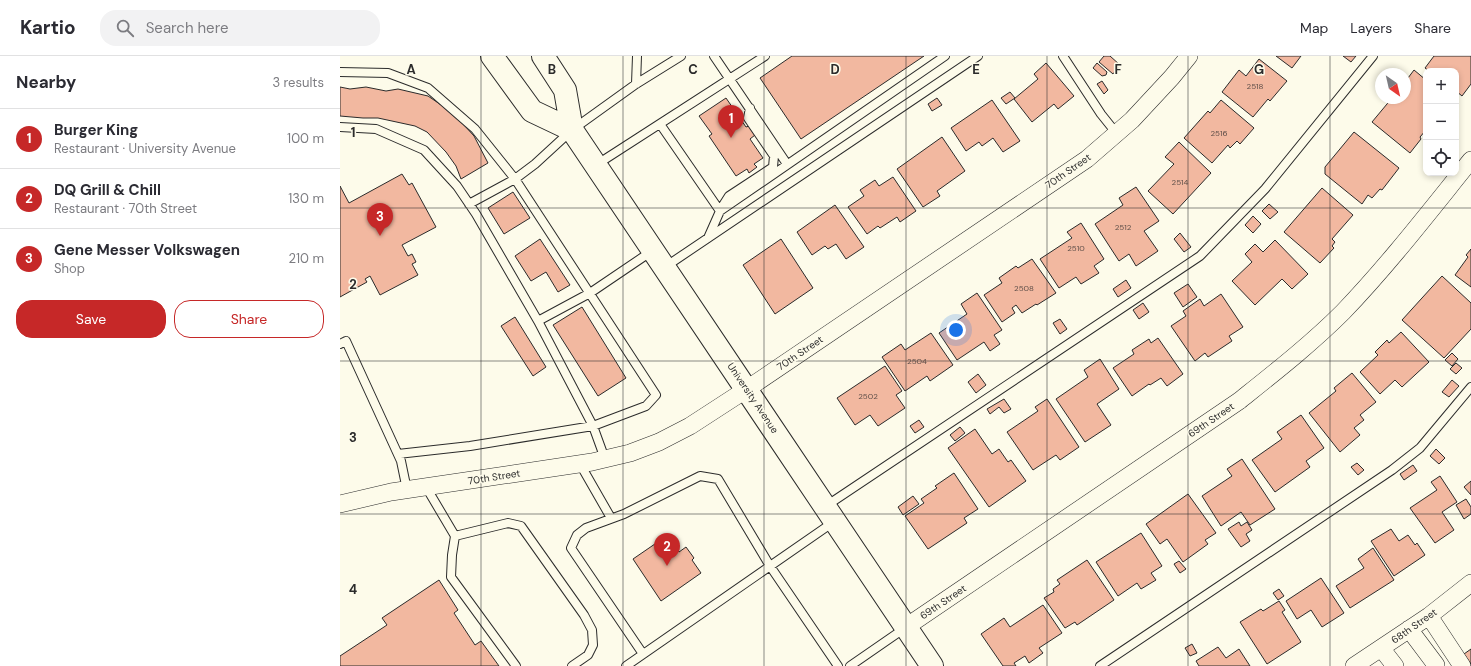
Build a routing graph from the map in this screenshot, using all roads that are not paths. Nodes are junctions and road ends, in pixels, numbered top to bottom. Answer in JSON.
{"nodes":[{"id":1,"x":492,"y":56,"type":"edge"},
{"id":2,"x":543,"y":56,"type":"edge"},
{"id":3,"x":556,"y":56,"type":"edge"},
{"id":4,"x":638,"y":56,"type":"edge"},
{"id":5,"x":681,"y":56,"type":"edge"},
{"id":6,"x":714,"y":56,"type":"edge"},
{"id":7,"x":765,"y":56,"type":"edge"},
{"id":8,"x":945,"y":56,"type":"edge"},
{"id":9,"x":978,"y":56,"type":"edge"},
{"id":10,"x":1063,"y":56,"type":"edge"},
{"id":11,"x":1189,"y":56,"type":"edge"},
{"id":12,"x":1372,"y":56,"type":"edge"},
{"id":13,"x":340,"y":72,"type":"edge"},
{"id":14,"x":730,"y":79,"type":"junction"},
{"id":15,"x":636,"y":84,"type":"junction"},
{"id":16,"x":565,"y":90,"type":"junction"},
{"id":17,"x":750,"y":108,"type":"junction"},
{"id":18,"x":660,"y":124,"type":"junction"},
{"id":19,"x":340,"y":127,"type":"edge"},
{"id":20,"x":572,"y":130,"type":"junction"},
{"id":21,"x":1117,"y":134,"type":"junction"},
{"id":22,"x":1471,"y":160,"type":"edge"},
{"id":23,"x":787,"y":164,"type":"junction"},
{"id":24,"x":596,"y":165,"type":"junction"},
{"id":25,"x":515,"y":179,"type":"junction"},
{"id":26,"x":469,"y":204,"type":"junction"},
{"id":27,"x":720,"y":211,"type":"junction"},
{"id":28,"x":708,"y":239,"type":"junction"},
{"id":29,"x":659,"y":259,"type":"junction"},
{"id":30,"x":590,"y":293,"type":"junction"},
{"id":31,"x":538,"y":321,"type":"junction"},
{"id":32,"x":340,"y":344,"type":"edge"},
{"id":33,"x":1471,"y":387,"type":"edge"},
{"id":34,"x":747,"y":389,"type":"junction"},
{"id":35,"x":593,"y":426,"type":"junction"},
{"id":36,"x":398,"y":454,"type":"junction"},
{"id":37,"x":605,"y":459,"type":"junction"},
{"id":38,"x":580,"y":464,"type":"junction"},
{"id":39,"x":426,"y":487,"type":"junction"},
{"id":40,"x":407,"y":490,"type":"junction"},
{"id":41,"x":340,"y":504,"type":"edge"},
{"id":42,"x":830,"y":513,"type":"junction"},
{"id":43,"x":611,"y":518,"type":"junction"},
{"id":44,"x":455,"y":536,"type":"junction"},
{"id":45,"x":770,"y":566,"type":"junction"},
{"id":46,"x":1471,"y":583,"type":"edge"},
{"id":47,"x":1429,"y":616,"type":"junction"},
{"id":48,"x":906,"y":627,"type":"junction"},
{"id":49,"x":1409,"y":629,"type":"junction"},
{"id":50,"x":1381,"y":648,"type":"junction"},
{"id":51,"x":643,"y":654,"type":"junction"},
{"id":52,"x":1436,"y":665,"type":"dead end"},
{"id":53,"x":516,"y":666,"type":"edge"},
{"id":54,"x":572,"y":666,"type":"edge"},
{"id":55,"x":626,"y":666,"type":"edge"},
{"id":56,"x":838,"y":666,"type":"edge"},
{"id":57,"x":850,"y":666,"type":"edge"},
{"id":58,"x":932,"y":666,"type":"edge"},
{"id":59,"x":1100,"y":666,"type":"edge"},
{"id":60,"x":1354,"y":666,"type":"edge"},
{"id":61,"x":1395,"y":666,"type":"edge"},
{"id":62,"x":1462,"y":666,"type":"edge"}],
"edges":[{"from":1,"to":20,"type":"main road"},
{"from":2,"to":16,"type":"main road","name":"University Avenue"},
{"from":3,"to":16,"type":"main road"},
{"from":4,"to":15,"type":"lane"},
{"from":5,"to":15,"type":"lane"},
{"from":6,"to":14,"type":"lane"},
{"from":7,"to":14,"type":"lane"},
{"from":8,"to":23,"type":"lane"},
{"from":9,"to":28,"type":"lane"},
{"from":10,"to":21,"type":"lane"},
{"from":11,"to":21,"type":"street","name":"70th Street"},
{"from":12,"to":42,"type":"lane"},
{"from":13,"to":25,"type":"lane"},
{"from":14,"to":17,"type":"lane"},
{"from":14,"to":18,"type":"lane"},
{"from":15,"to":20,"type":"lane"},
{"from":16,"to":20,"type":"main road","name":"University Avenue"},
{"from":17,"to":23,"type":"lane"},
{"from":17,"to":27,"type":"lane"},
{"from":18,"to":24,"type":"lane"},
{"from":18,"to":27,"type":"lane"},
{"from":19,"to":26,"type":"lane"},
{"from":20,"to":24,"type":"main road","name":"University Avenue"},
{"from":20,"to":25,"type":"lane"},
{"from":21,"to":34,"type":"street","name":"70th Street"},
{"from":22,"to":48,"type":"street","name":"69th Street"},
{"from":23,"to":27,"type":"lane"},
{"from":24,"to":29,"type":"main road","name":"University Avenue"},
{"from":25,"to":26,"type":"lane"},
{"from":25,"to":30,"type":"lane"},
{"from":26,"to":31,"type":"lane"},
{"from":27,"to":28,"type":"lane"},
{"from":28,"to":29,"type":"lane"},
{"from":29,"to":30,"type":"lane"},
{"from":29,"to":34,"type":"main road","name":"University Avenue"},
{"from":30,"to":31,"type":"lane"},
{"from":30,"to":35,"type":"lane"},
{"from":31,"to":35,"type":"lane"},
{"from":32,"to":36,"type":"lane"},
{"from":33,"to":59,"type":"lane"},
{"from":34,"to":37,"type":"street","name":"70th Street"},
{"from":34,"to":42,"type":"main road","name":"University Avenue"},
{"from":35,"to":36,"type":"lane"},
{"from":35,"to":37,"type":"lane"},
{"from":36,"to":40,"type":"lane"},
{"from":37,"to":38,"type":"street","name":"70th Street"},
{"from":38,"to":39,"type":"street","name":"70th Street"},
{"from":38,"to":43,"type":"lane"},
{"from":39,"to":40,"type":"street","name":"70th Street"},
{"from":39,"to":44,"type":"lane"},
{"from":40,"to":41,"type":"street","name":"70th Street"},
{"from":42,"to":45,"type":"lane"},
{"from":42,"to":48,"type":"main road","name":"University Avenue"},
{"from":43,"to":45,"type":"lane"},
{"from":43,"to":51,"type":"lane"},
{"from":44,"to":53,"type":"lane"},
{"from":44,"to":54,"type":"lane"},
{"from":45,"to":51,"type":"lane"},
{"from":45,"to":56,"type":"lane"},
{"from":46,"to":47,"type":"street","name":"68th Street"},
{"from":47,"to":49,"type":"street","name":"68th Street"},
{"from":47,"to":62,"type":"street"},
{"from":48,"to":57,"type":"lane"},
{"from":48,"to":58,"type":"main road","name":"University Avenue"},
{"from":49,"to":50,"type":"street","name":"68th Street"},
{"from":49,"to":52,"type":"street"},
{"from":50,"to":60,"type":"street","name":"68th Street"},
{"from":50,"to":61,"type":"street"},
{"from":51,"to":55,"type":"lane"}]}
